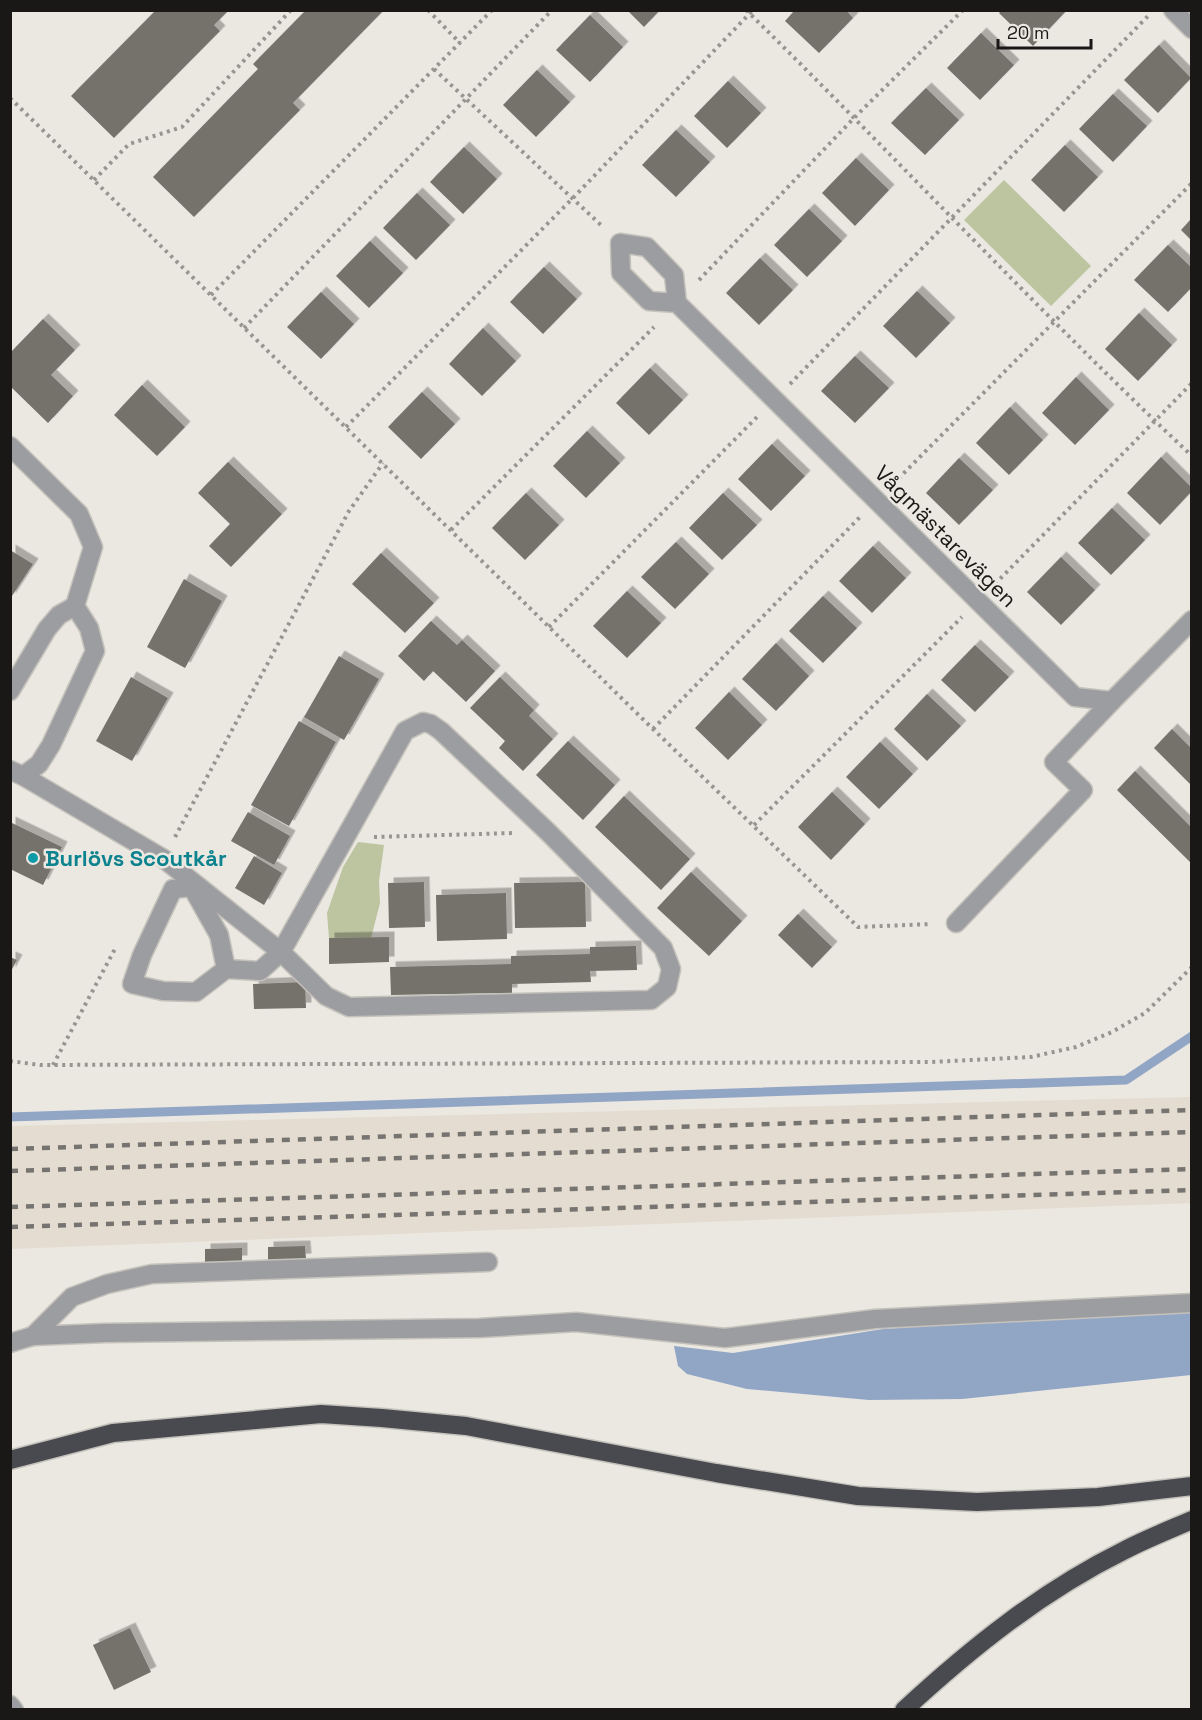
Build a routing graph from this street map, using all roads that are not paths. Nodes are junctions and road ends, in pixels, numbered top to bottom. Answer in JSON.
{"nodes":[{"id":1,"x":1173,"y":10,"type":"edge"},
{"id":2,"x":1191,"y":29,"type":"edge"},
{"id":3,"x":677,"y":303,"type":"junction"},
{"id":4,"x":10,"y":446,"type":"edge"},
{"id":5,"x":75,"y":606,"type":"junction"},
{"id":6,"x":1191,"y":620,"type":"edge"},
{"id":7,"x":10,"y":691,"type":"edge"},
{"id":8,"x":1112,"y":701,"type":"junction"},
{"id":9,"x":17,"y":773,"type":"edge"},
{"id":10,"x":956,"y":923,"type":"road end"},
{"id":11,"x":281,"y":952,"type":"junction"},
{"id":12,"x":226,"y":969,"type":"junction"},
{"id":13,"x":488,"y":1262,"type":"dead end"},
{"id":14,"x":1191,"y":1303,"type":"edge"},
{"id":15,"x":33,"y":1336,"type":"junction"},
{"id":16,"x":10,"y":1343,"type":"edge"},
{"id":17,"x":10,"y":1460,"type":"edge"},
{"id":18,"x":1191,"y":1486,"type":"edge"},
{"id":19,"x":1191,"y":1520,"type":"edge"},
{"id":20,"x":10,"y":1705,"type":"edge"},
{"id":21,"x":14,"y":1710,"type":"edge"},
{"id":22,"x":904,"y":1710,"type":"edge"}],
"edges":[{"from":1,"to":2,"type":"street"},
{"from":3,"to":3,"type":"street"},
{"from":3,"to":8,"type":"street","name":"Vågmästarevägen"},
{"from":4,"to":5,"type":"street"},
{"from":5,"to":7,"type":"street"},
{"from":5,"to":9,"type":"street"},
{"from":6,"to":8,"type":"street"},
{"from":8,"to":10,"type":"street"},
{"from":9,"to":11,"type":"street"},
{"from":11,"to":11,"type":"street"},
{"from":11,"to":12,"type":"street"},
{"from":12,"to":12,"type":"street"},
{"from":13,"to":15,"type":"street"},
{"from":14,"to":15,"type":"street"},
{"from":15,"to":16,"type":"street"},
{"from":17,"to":18,"type":"highway"},
{"from":19,"to":22,"type":"highway"},
{"from":20,"to":21,"type":"street"}]}
